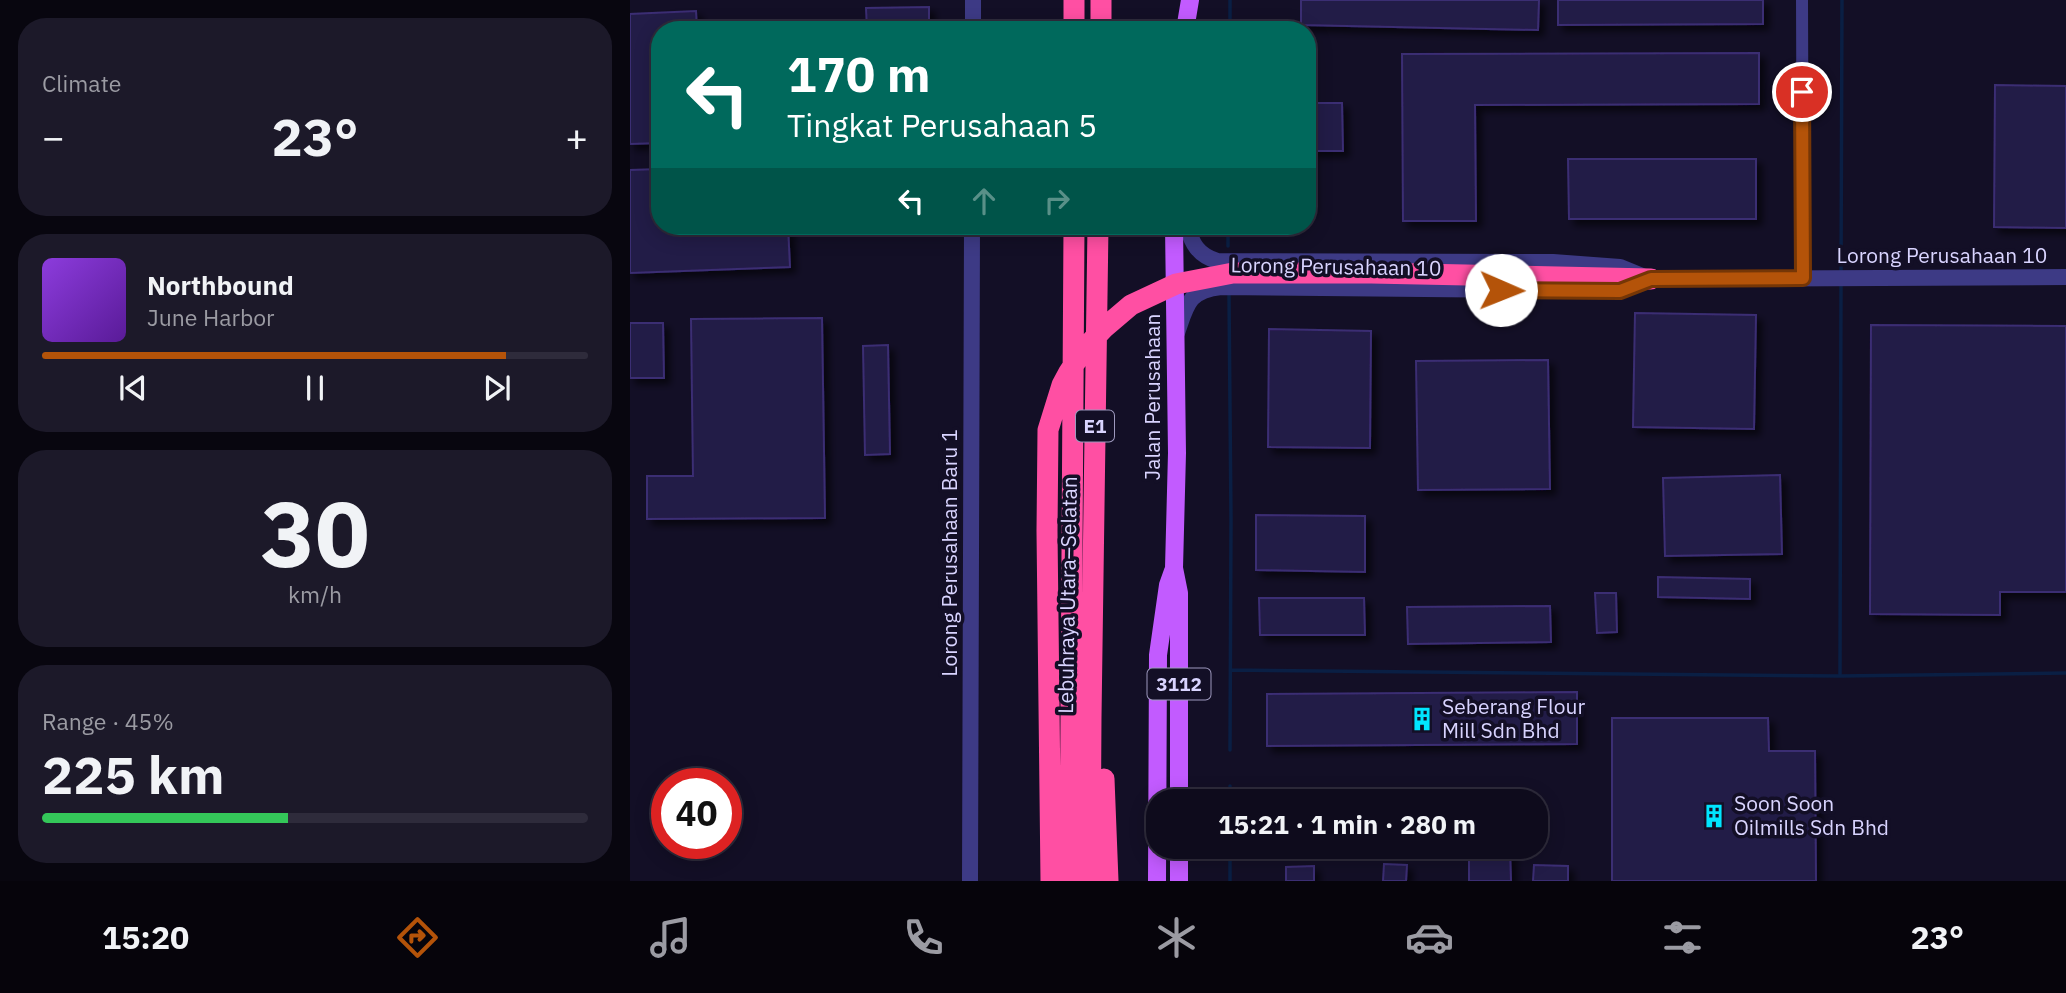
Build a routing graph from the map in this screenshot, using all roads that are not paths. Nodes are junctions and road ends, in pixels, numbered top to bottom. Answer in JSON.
{"nodes":[{"id":1,"x":973,"y":0,"type":"edge"},
{"id":2,"x":1074,"y":0,"type":"edge"},
{"id":3,"x":1101,"y":0,"type":"edge"},
{"id":4,"x":1182,"y":0,"type":"edge"},
{"id":5,"x":1191,"y":0,"type":"edge"},
{"id":6,"x":1802,"y":0,"type":"edge"},
{"id":7,"x":973,"y":21,"type":"edge"},
{"id":8,"x":1074,"y":21,"type":"edge"},
{"id":9,"x":1101,"y":21,"type":"edge"},
{"id":10,"x":1183,"y":21,"type":"edge"},
{"id":11,"x":1186,"y":21,"type":"edge"},
{"id":12,"x":972,"y":235,"type":"edge"},
{"id":13,"x":1074,"y":235,"type":"edge"},
{"id":14,"x":1098,"y":235,"type":"edge"},
{"id":15,"x":1174,"y":235,"type":"edge"},
{"id":16,"x":1191,"y":235,"type":"edge"},
{"id":17,"x":2066,"y":277,"type":"edge"},
{"id":18,"x":1803,"y":278,"type":"junction"},
{"id":19,"x":1651,"y":279,"type":"junction"},
{"id":20,"x":1175,"y":338,"type":"junction"},
{"id":21,"x":1174,"y":568,"type":"junction"},
{"id":22,"x":1091,"y":716,"type":"junction"},
{"id":23,"x":1179,"y":768,"type":"junction"},
{"id":24,"x":1158,"y":769,"type":"junction"},
{"id":25,"x":1179,"y":789,"type":"edge"},
{"id":26,"x":1179,"y":859,"type":"edge"},
{"id":27,"x":970,"y":881,"type":"edge"},
{"id":28,"x":1051,"y":881,"type":"edge"},
{"id":29,"x":1070,"y":881,"type":"edge"},
{"id":30,"x":1090,"y":881,"type":"edge"},
{"id":31,"x":1108,"y":881,"type":"edge"},
{"id":32,"x":1157,"y":881,"type":"edge"},
{"id":33,"x":1179,"y":881,"type":"edge"}],
"edges":[{"from":1,"to":7,"type":"street"},
{"from":2,"to":8,"type":"highway"},
{"from":3,"to":9,"type":"highway"},
{"from":4,"to":10,"type":"main road"},
{"from":5,"to":11,"type":"main road"},
{"from":6,"to":18,"type":"street"},
{"from":12,"to":27,"type":"street","name":"Lorong Perusahaan Baru 1"},
{"from":13,"to":29,"type":"highway","name":"Lebuhraya Utara–Selatan","number":"E1"},
{"from":14,"to":22,"type":"highway","name":"Lebuhraya Utara–Selatan","number":"E1"},
{"from":15,"to":20,"type":"main road","name":"Jalan Perusahaan","number":"3112"},
{"from":16,"to":19,"type":"street","name":"Lorong Perusahaan 10"},
{"from":17,"to":18,"type":"street","name":"Lorong Perusahaan 10"},
{"from":18,"to":19,"type":"street","name":"Lorong Perusahaan 10"},
{"from":19,"to":20,"type":"street","name":"Lorong Perusahaan 10"},
{"from":19,"to":28,"type":"highway"},
{"from":20,"to":21,"type":"main road","name":"Jalan Perusahaan","number":"3112"},
{"from":21,"to":23,"type":"main road","name":"Jalan Perusahaan","number":"3112"},
{"from":21,"to":24,"type":"main road","name":"Jalan Perusahaan","number":"3112"},
{"from":22,"to":30,"type":"highway","name":"Lebuhraya Utara–Selatan","number":"E1"},
{"from":22,"to":31,"type":"highway"},
{"from":23,"to":24,"type":"main road"},
{"from":23,"to":25,"type":"main road","name":"Jalan Perusahaan","number":"3112"},
{"from":24,"to":32,"type":"main road","name":"Jalan Perusahaan","number":"3112"},
{"from":26,"to":33,"type":"main road"}]}
